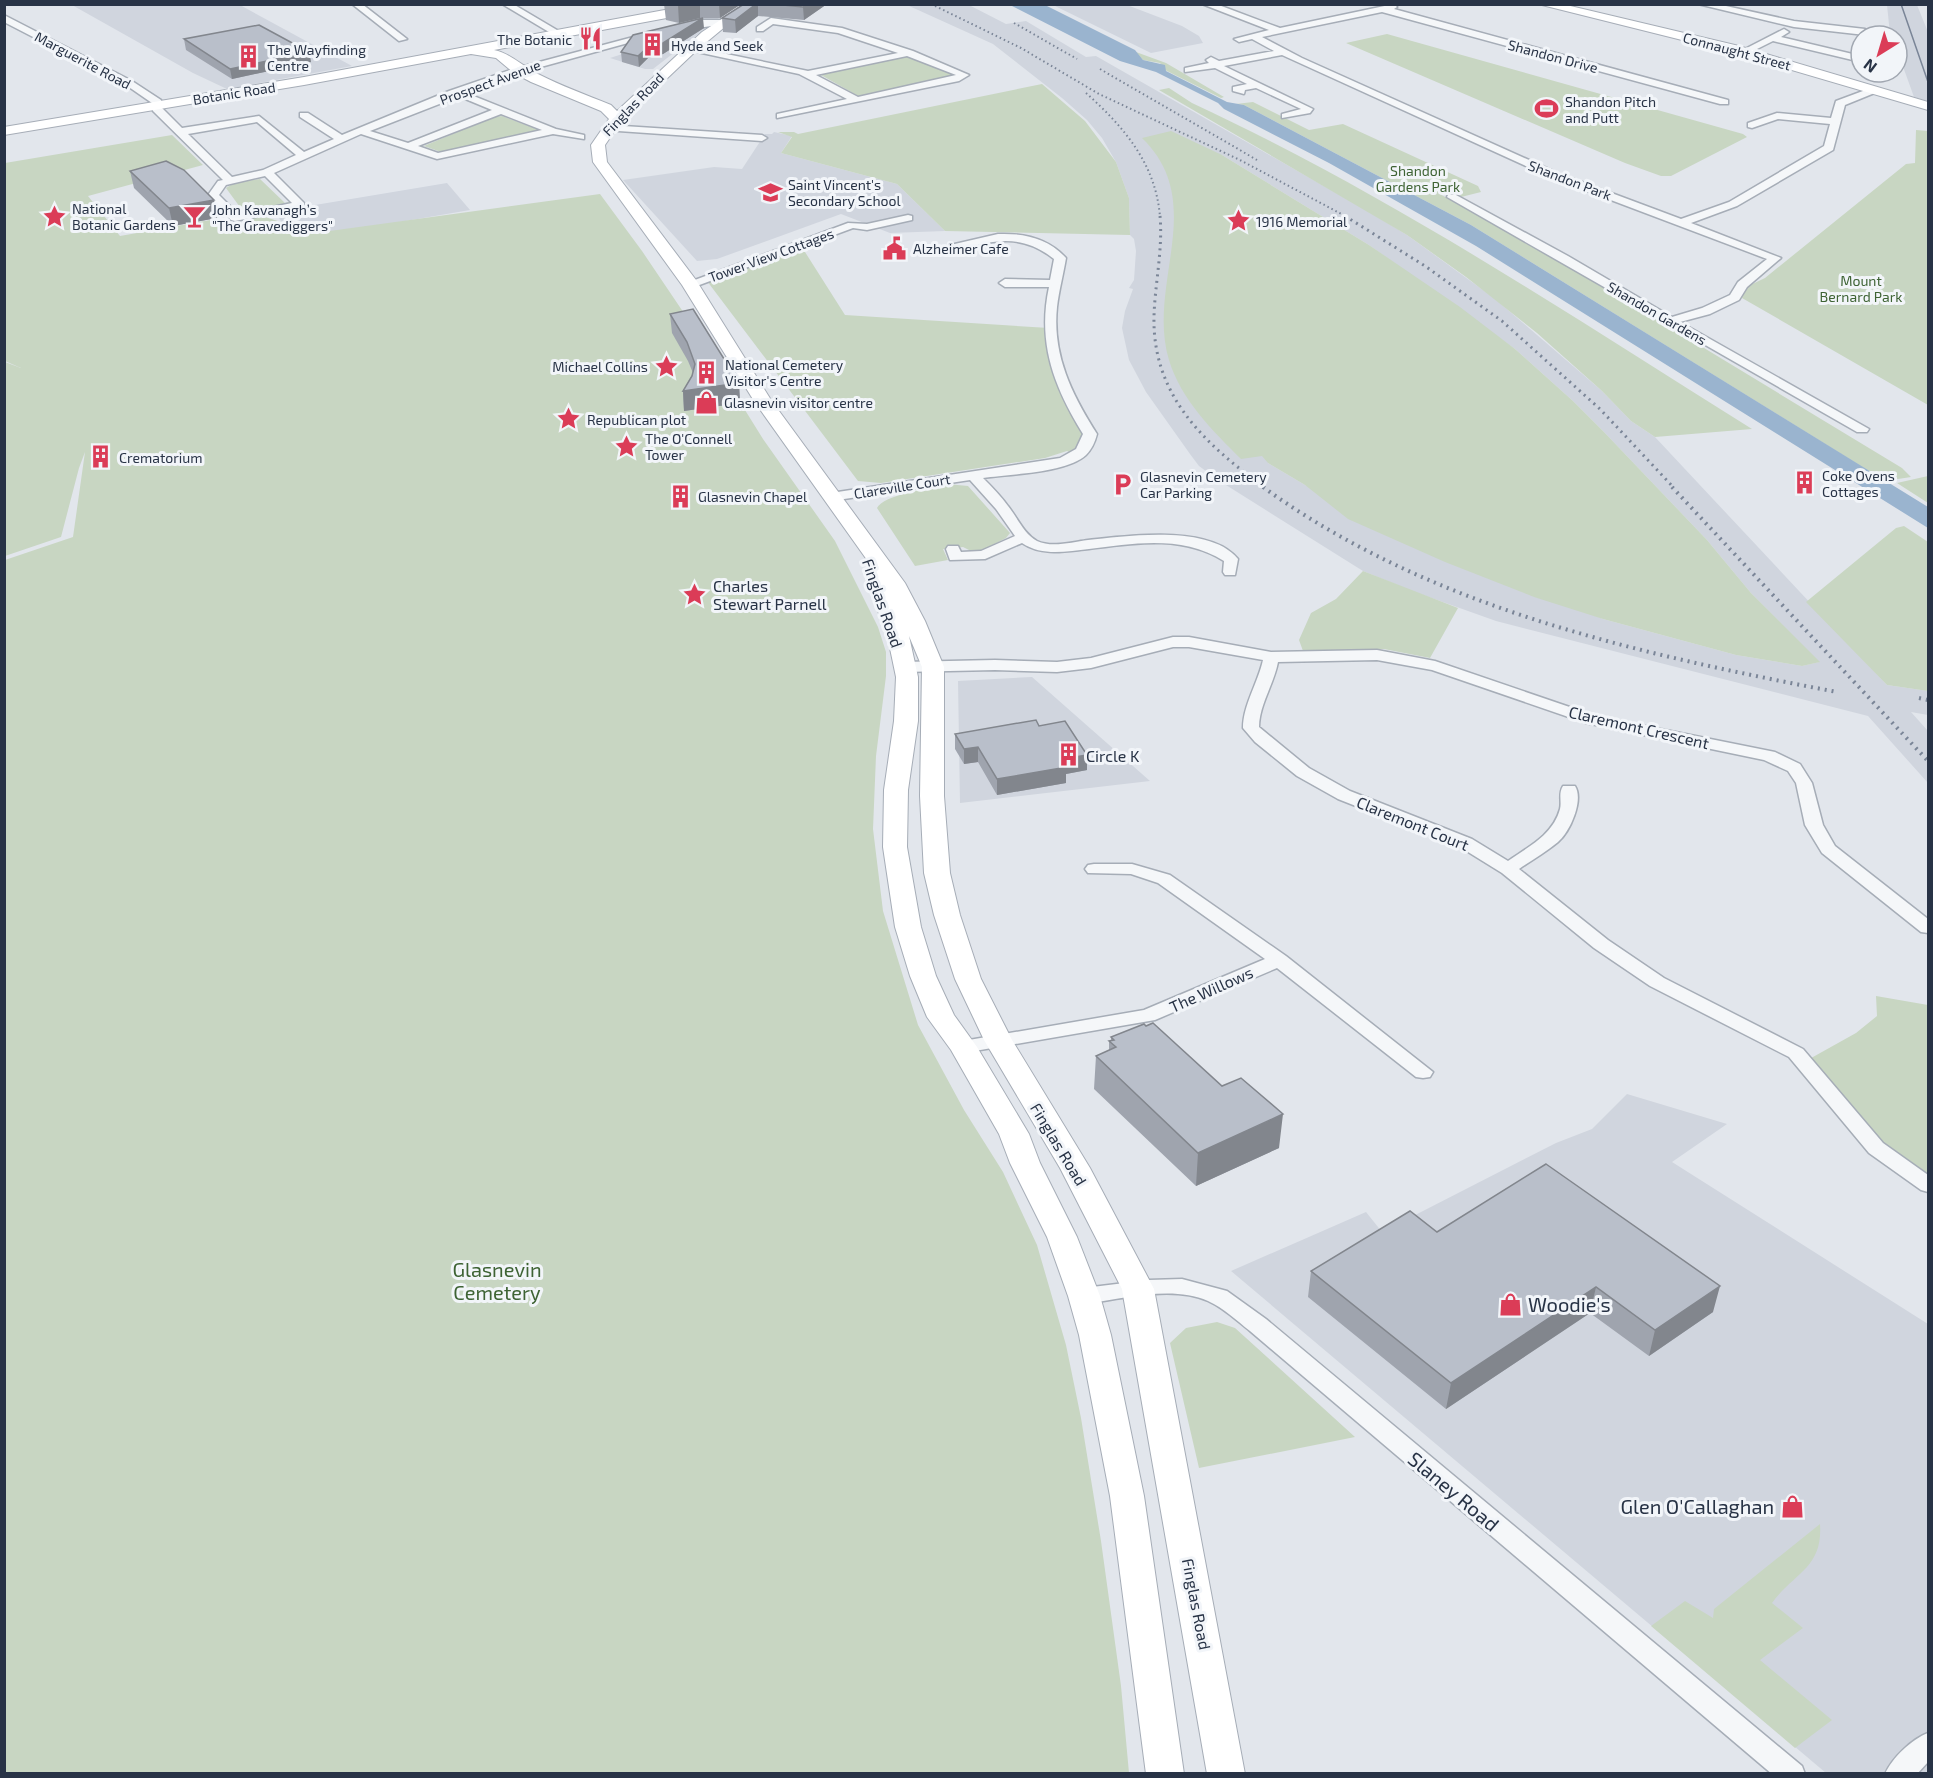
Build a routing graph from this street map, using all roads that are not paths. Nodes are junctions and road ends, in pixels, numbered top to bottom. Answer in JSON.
{"nodes":[{"id":1,"x":356,"y":4,"type":"edge"},
{"id":2,"x":507,"y":4,"type":"edge"},
{"id":3,"x":755,"y":4,"type":"edge"},
{"id":4,"x":1206,"y":4,"type":"edge"},
{"id":5,"x":1404,"y":4,"type":"edge"},
{"id":6,"x":1544,"y":4,"type":"edge"},
{"id":7,"x":1701,"y":4,"type":"edge"},
{"id":8,"x":709,"y":5,"type":"edge"},
{"id":9,"x":1382,"y":9,"type":"junction"},
{"id":10,"x":4,"y":18,"type":"edge"},
{"id":11,"x":725,"y":20,"type":"junction"},
{"id":12,"x":760,"y":29,"type":"dead end"},
{"id":13,"x":1280,"y":30,"type":"junction"},
{"id":14,"x":1849,"y":30,"type":"edge"},
{"id":15,"x":668,"y":31,"type":"edge"},
{"id":16,"x":1786,"y":32,"type":"dead end"},
{"id":17,"x":557,"y":33,"type":"junction"},
{"id":18,"x":657,"y":34,"type":"edge"},
{"id":19,"x":1253,"y":36,"type":"junction"},
{"id":20,"x":1773,"y":38,"type":"junction"},
{"id":21,"x":402,"y":39,"type":"dead end"},
{"id":22,"x":1239,"y":39,"type":"dead end"},
{"id":23,"x":518,"y":40,"type":"junction"},
{"id":24,"x":691,"y":48,"type":"junction"},
{"id":25,"x":463,"y":52,"type":"junction"},
{"id":26,"x":1282,"y":52,"type":"junction"},
{"id":27,"x":1744,"y":52,"type":"junction"},
{"id":28,"x":910,"y":53,"type":"junction"},
{"id":29,"x":500,"y":55,"type":"junction"},
{"id":30,"x":1849,"y":56,"type":"edge"},
{"id":31,"x":1213,"y":62,"type":"junction"},
{"id":32,"x":519,"y":70,"type":"junction"},
{"id":33,"x":1188,"y":70,"type":"dead end"},
{"id":34,"x":809,"y":74,"type":"junction"},
{"id":35,"x":1257,"y":85,"type":"junction"},
{"id":36,"x":1874,"y":90,"type":"junction"},
{"id":37,"x":1241,"y":92,"type":"dead end"},
{"id":38,"x":466,"y":96,"type":"dead end"},
{"id":39,"x":638,"y":99,"type":"junction"},
{"id":40,"x":855,"y":99,"type":"junction"},
{"id":41,"x":589,"y":100,"type":"junction"},
{"id":42,"x":1724,"y":102,"type":"dead end"},
{"id":43,"x":157,"y":105,"type":"junction"},
{"id":44,"x":1928,"y":106,"type":"edge"},
{"id":45,"x":501,"y":110,"type":"junction"},
{"id":46,"x":304,"y":115,"type":"dead end"},
{"id":47,"x":781,"y":116,"type":"dead end"},
{"id":48,"x":1286,"y":116,"type":"dead end"},
{"id":49,"x":1834,"y":121,"type":"junction"},
{"id":50,"x":612,"y":123,"type":"junction"},
{"id":51,"x":1752,"y":125,"type":"dead end"},
{"id":52,"x":4,"y":131,"type":"edge"},
{"id":53,"x":362,"y":131,"type":"junction"},
{"id":54,"x":553,"y":131,"type":"junction"},
{"id":55,"x":178,"y":132,"type":"junction"},
{"id":56,"x":580,"y":136,"type":"dead end"},
{"id":57,"x":762,"y":138,"type":"dead end"},
{"id":58,"x":341,"y":139,"type":"junction"},
{"id":59,"x":410,"y":146,"type":"junction"},
{"id":60,"x":302,"y":155,"type":"junction"},
{"id":61,"x":267,"y":172,"type":"junction"},
{"id":62,"x":229,"y":180,"type":"junction"},
{"id":63,"x":1452,"y":197,"type":"dead end"},
{"id":64,"x":908,"y":218,"type":"dead end"},
{"id":65,"x":1683,"y":222,"type":"junction"},
{"id":66,"x":933,"y":252,"type":"dead end"},
{"id":67,"x":1005,"y":283,"type":"dead end"},
{"id":68,"x":690,"y":284,"type":"junction"},
{"id":69,"x":1057,"y":284,"type":"junction"},
{"id":70,"x":1670,"y":321,"type":"junction"},
{"id":71,"x":1862,"y":429,"type":"dead end"},
{"id":72,"x":973,"y":475,"type":"junction"},
{"id":73,"x":831,"y":497,"type":"junction"},
{"id":74,"x":859,"y":535,"type":"junction"},
{"id":75,"x":1025,"y":538,"type":"junction"},
{"id":76,"x":953,"y":549,"type":"dead end"},
{"id":77,"x":1230,"y":572,"type":"dead end"},
{"id":78,"x":1271,"y":657,"type":"junction"},
{"id":79,"x":903,"y":667,"type":"junction"},
{"id":80,"x":933,"y":667,"type":"junction"},
{"id":81,"x":1569,"y":790,"type":"dead end"},
{"id":82,"x":1094,"y":869,"type":"dead end"},
{"id":83,"x":1508,"y":869,"type":"junction"},
{"id":84,"x":1929,"y":928,"type":"edge"},
{"id":85,"x":1279,"y":960,"type":"junction"},
{"id":86,"x":998,"y":1040,"type":"junction"},
{"id":87,"x":963,"y":1047,"type":"junction"},
{"id":88,"x":1423,"y":1072,"type":"dead end"},
{"id":89,"x":1929,"y":1185,"type":"edge"},
{"id":90,"x":1138,"y":1289,"type":"junction"},
{"id":91,"x":1084,"y":1296,"type":"junction"},
{"id":92,"x":1929,"y":1745,"type":"edge"},
{"id":93,"x":1165,"y":1773,"type":"edge"},
{"id":94,"x":1227,"y":1773,"type":"edge"},
{"id":95,"x":1792,"y":1773,"type":"edge"},
{"id":96,"x":1898,"y":1773,"type":"edge"}],
"edges":[{"from":1,"to":21,"type":"street"},
{"from":2,"to":17,"type":"street"},
{"from":3,"to":11,"type":"main road","name":"Finglas Road"},
{"from":4,"to":13,"type":"street"},
{"from":5,"to":9,"type":"street"},
{"from":6,"to":27,"type":"main road","name":"Connaught Street"},
{"from":7,"to":14,"type":"street"},
{"from":8,"to":11,"type":"main road"},
{"from":8,"to":17,"type":"main road","name":"Botanic Road"},
{"from":9,"to":13,"type":"street"},
{"from":9,"to":42,"type":"street","name":"Shandon Drive"},
{"from":10,"to":43,"type":"street","name":"Marguerite Road"},
{"from":11,"to":15,"type":"street"},
{"from":11,"to":24,"type":"main road","name":"Finglas Road"},
{"from":12,"to":28,"type":"street"},
{"from":13,"to":19,"type":"street"},
{"from":16,"to":20,"type":"street"},
{"from":17,"to":23,"type":"main road","name":"Botanic Road"},
{"from":18,"to":32,"type":"street","name":"Prospect Avenue"},
{"from":19,"to":22,"type":"street"},
{"from":19,"to":26,"type":"street","name":"Shandon Park"},
{"from":20,"to":27,"type":"street"},
{"from":20,"to":30,"type":"street"},
{"from":23,"to":25,"type":"main road","name":"Botanic Road"},
{"from":23,"to":29,"type":"main road","name":"Botanic Road"},
{"from":24,"to":34,"type":"street"},
{"from":24,"to":39,"type":"main road","name":"Finglas Road"},
{"from":25,"to":29,"type":"main road","name":"Botanic Road"},
{"from":25,"to":43,"type":"main road","name":"Botanic Road"},
{"from":26,"to":31,"type":"street"},
{"from":26,"to":65,"type":"street","name":"Shandon Park"},
{"from":27,"to":36,"type":"main road","name":"Connaught Street"},
{"from":28,"to":34,"type":"street"},
{"from":28,"to":40,"type":"street"},
{"from":29,"to":32,"type":"main road"},
{"from":31,"to":33,"type":"street"},
{"from":31,"to":35,"type":"street"},
{"from":32,"to":41,"type":"main road"},
{"from":32,"to":53,"type":"street","name":"Prospect Avenue"},
{"from":34,"to":40,"type":"street"},
{"from":35,"to":37,"type":"street"},
{"from":35,"to":48,"type":"street"},
{"from":36,"to":44,"type":"main road","name":"Connaught Street"},
{"from":36,"to":49,"type":"street"},
{"from":38,"to":45,"type":"street"},
{"from":39,"to":41,"type":"main road"},
{"from":39,"to":50,"type":"main road","name":"Finglas Road"},
{"from":40,"to":47,"type":"street"},
{"from":41,"to":50,"type":"main road"},
{"from":43,"to":52,"type":"main road","name":"Botanic Road"},
{"from":43,"to":55,"type":"street","name":"Marguerite Road"},
{"from":45,"to":54,"type":"street"},
{"from":45,"to":59,"type":"street"},
{"from":46,"to":58,"type":"street"},
{"from":49,"to":51,"type":"street"},
{"from":49,"to":65,"type":"street"},
{"from":50,"to":57,"type":"street"},
{"from":50,"to":68,"type":"main road","name":"Finglas Road"},
{"from":53,"to":58,"type":"street","name":"Prospect Avenue"},
{"from":53,"to":59,"type":"street"},
{"from":54,"to":56,"type":"street"},
{"from":54,"to":59,"type":"street"},
{"from":55,"to":60,"type":"street"},
{"from":55,"to":62,"type":"street","name":"Marguerite Road"},
{"from":58,"to":60,"type":"street","name":"Prospect Avenue"},
{"from":60,"to":61,"type":"street","name":"Prospect Avenue"},
{"from":61,"to":62,"type":"street","name":"Prospect Avenue"},
{"from":61,"to":62,"type":"street"},
{"from":63,"to":70,"type":"street","name":"Shandon Gardens"},
{"from":64,"to":68,"type":"street","name":"Tower View Cottages"},
{"from":65,"to":70,"type":"street","name":"Shandon Park"},
{"from":66,"to":69,"type":"street"},
{"from":67,"to":69,"type":"street"},
{"from":68,"to":73,"type":"main road","name":"Finglas Road"},
{"from":69,"to":72,"type":"street","name":"Clareville Court"},
{"from":70,"to":71,"type":"street","name":"Shandon Gardens"},
{"from":72,"to":73,"type":"street","name":"Clareville Court"},
{"from":72,"to":75,"type":"street"},
{"from":73,"to":74,"type":"main road","name":"Finglas Road"},
{"from":74,"to":79,"type":"main road","name":"Finglas Road"},
{"from":74,"to":80,"type":"main road","name":"Finglas Road"},
{"from":75,"to":76,"type":"street"},
{"from":75,"to":77,"type":"street"},
{"from":78,"to":80,"type":"street"},
{"from":78,"to":83,"type":"street","name":"Claremont Court"},
{"from":78,"to":84,"type":"street","name":"Claremont Crescent"},
{"from":79,"to":80,"type":"street"},
{"from":79,"to":87,"type":"main road","name":"Finglas Road"},
{"from":80,"to":86,"type":"main road","name":"Finglas Road"},
{"from":81,"to":83,"type":"street"},
{"from":82,"to":85,"type":"street"},
{"from":83,"to":89,"type":"street","name":"Claremont Court"},
{"from":85,"to":86,"type":"street","name":"The Willows"},
{"from":85,"to":88,"type":"street"},
{"from":86,"to":87,"type":"street","name":"The Willows"},
{"from":86,"to":90,"type":"main road","name":"Finglas Road"},
{"from":87,"to":91,"type":"main road","name":"Finglas Road"},
{"from":90,"to":91,"type":"street","name":"Slaney Road"},
{"from":90,"to":94,"type":"main road","name":"Finglas Road"},
{"from":90,"to":95,"type":"street","name":"Slaney Road"},
{"from":91,"to":93,"type":"main road","name":"Finglas Road"},
{"from":92,"to":96,"type":"street"}]}
